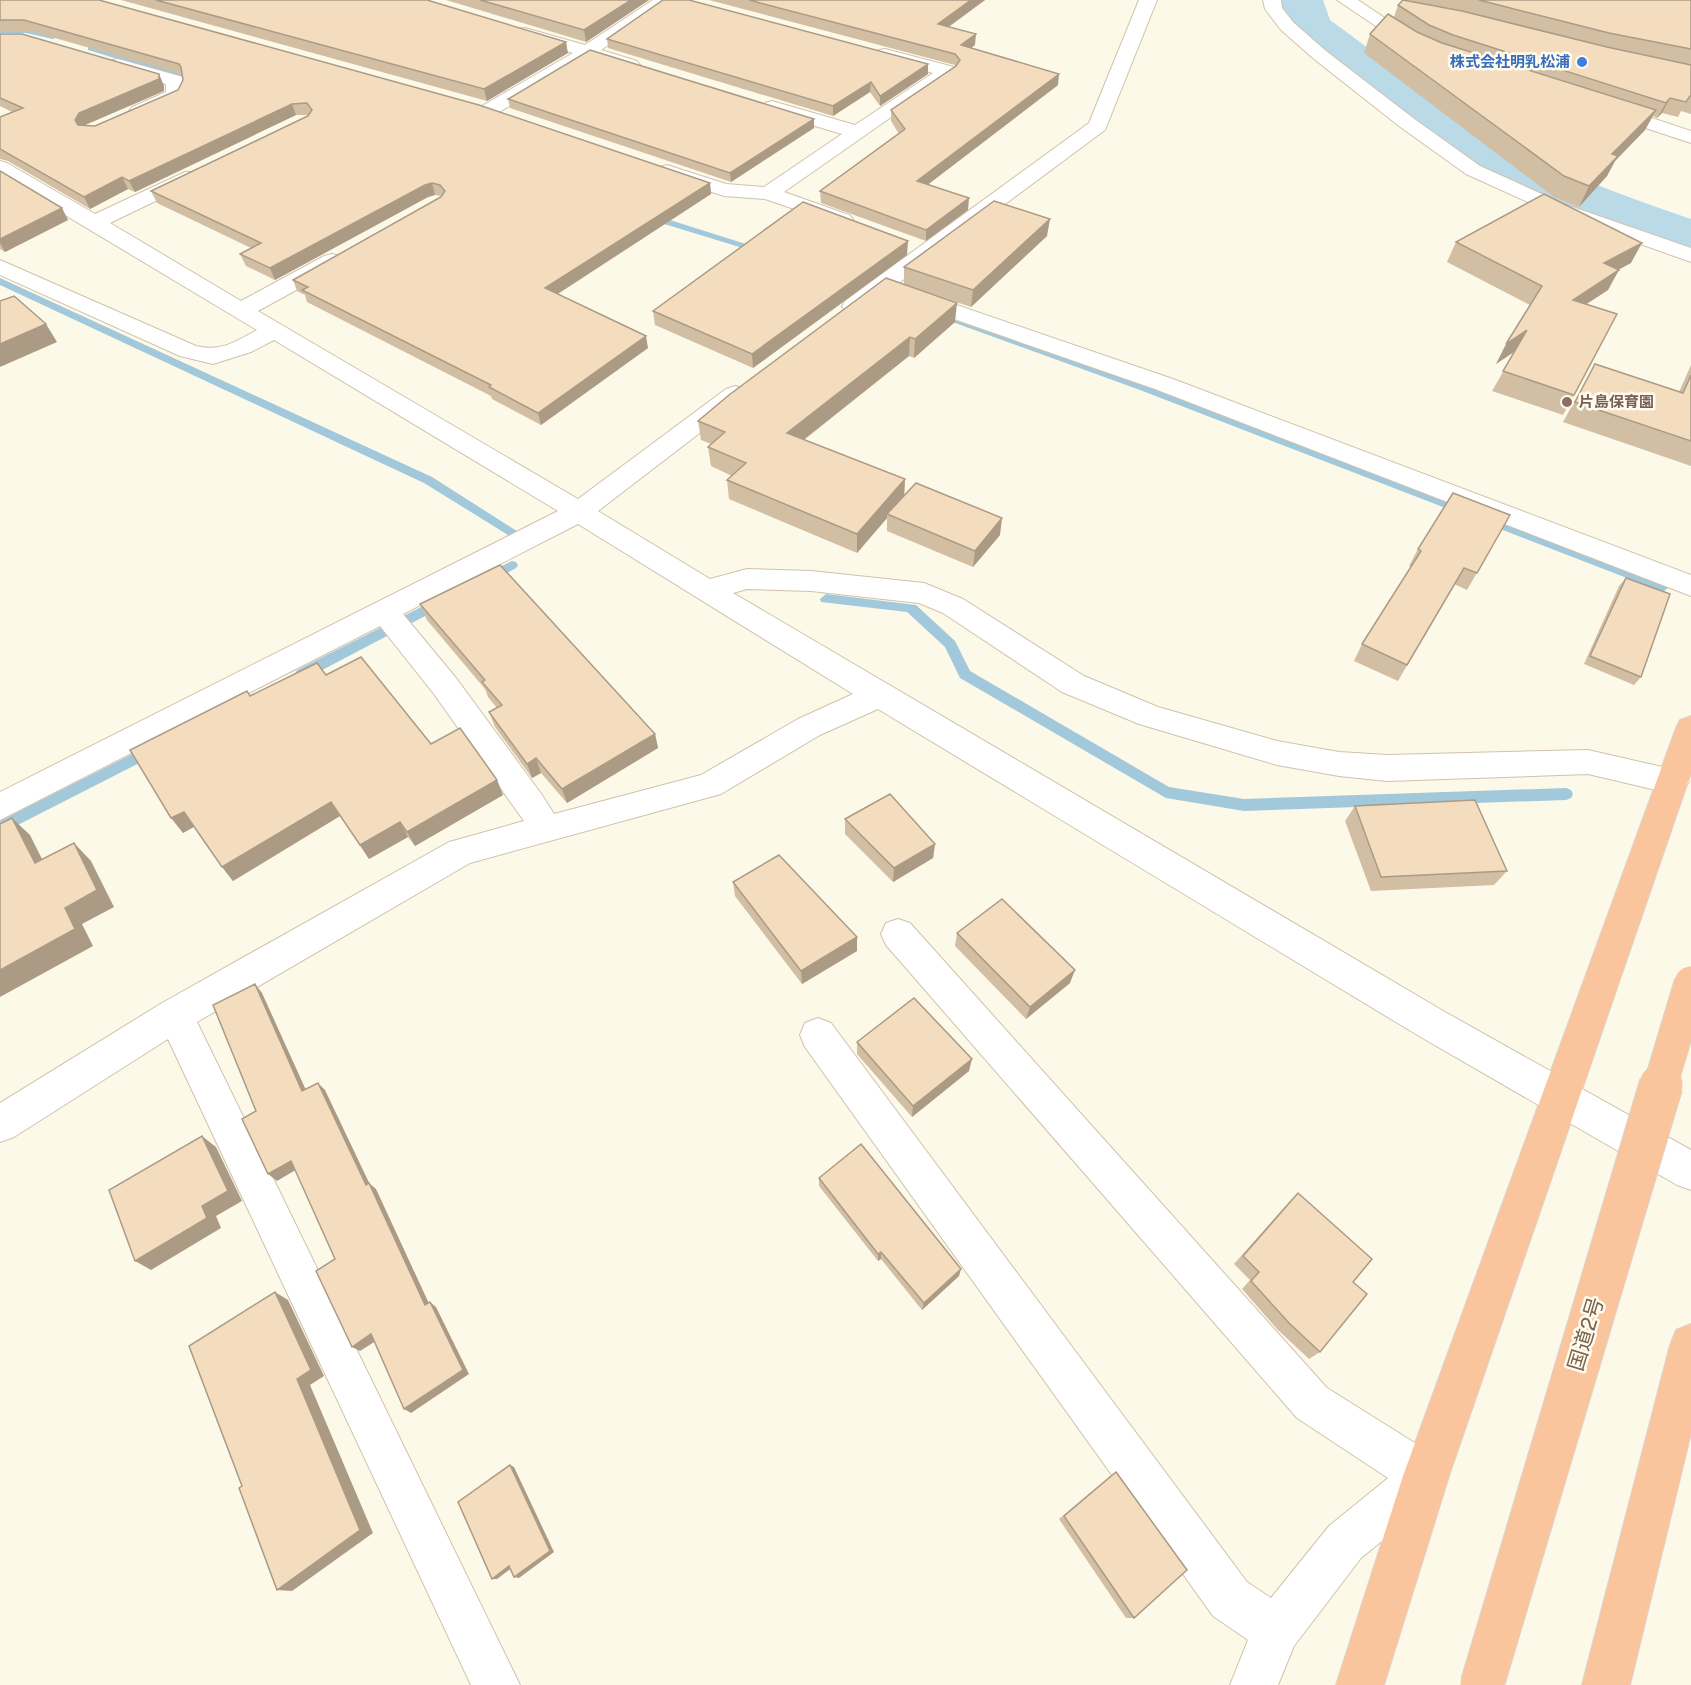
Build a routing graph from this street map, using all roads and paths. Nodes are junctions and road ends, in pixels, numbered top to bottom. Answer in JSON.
{"nodes":[{"id":1,"x":665,"y":0,"type":"edge"},
{"id":2,"x":1148,"y":0,"type":"edge"},
{"id":3,"x":1272,"y":0,"type":"edge"},
{"id":4,"x":1346,"y":0,"type":"edge"},
{"id":5,"x":1361,"y":0,"type":"edge"},
{"id":6,"x":1383,"y":3,"type":"dead end"},
{"id":7,"x":509,"y":28,"type":"edge"},
{"id":8,"x":870,"y":50,"type":"edge"},
{"id":9,"x":586,"y":52,"type":"junction"},
{"id":10,"x":1433,"y":53,"type":"edge"},
{"id":11,"x":97,"y":58,"type":"edge"},
{"id":12,"x":654,"y":72,"type":"edge"},
{"id":13,"x":756,"y":102,"type":"edge"},
{"id":14,"x":466,"y":104,"type":"edge"},
{"id":15,"x":1591,"y":104,"type":"edge"},
{"id":16,"x":489,"y":110,"type":"junction"},
{"id":17,"x":124,"y":118,"type":"edge"},
{"id":18,"x":512,"y":118,"type":"edge"},
{"id":19,"x":857,"y":132,"type":"junction"},
{"id":20,"x":1691,"y":137,"type":"edge"},
{"id":21,"x":646,"y":164,"type":"edge"},
{"id":22,"x":0,"y":166,"type":"edge"},
{"id":23,"x":210,"y":167,"type":"edge"},
{"id":24,"x":768,"y":193,"type":"junction"},
{"id":25,"x":94,"y":223,"type":"junction"},
{"id":26,"x":855,"y":224,"type":"edge"},
{"id":27,"x":353,"y":249,"type":"edge"},
{"id":28,"x":1691,"y":255,"type":"edge"},
{"id":29,"x":0,"y":267,"type":"edge"},
{"id":30,"x":880,"y":286,"type":"junction"},
{"id":31,"x":240,"y":311,"type":"junction"},
{"id":32,"x":834,"y":321,"type":"edge"},
{"id":33,"x":274,"y":331,"type":"junction"},
{"id":34,"x":749,"y":384,"type":"edge"},
{"id":35,"x":579,"y":512,"type":"junction"},
{"id":36,"x":1691,"y":586,"type":"edge"},
{"id":37,"x":706,"y":590,"type":"junction"},
{"id":38,"x":392,"y":622,"type":"junction"},
{"id":39,"x":879,"y":695,"type":"junction"},
{"id":40,"x":1691,"y":728,"type":"edge"},
{"id":41,"x":1673,"y":781,"type":"junction"},
{"id":42,"x":0,"y":807,"type":"edge"},
{"id":43,"x":545,"y":828,"type":"junction"},
{"id":44,"x":898,"y":934,"type":"dead end"},
{"id":45,"x":1691,"y":983,"type":"edge"},
{"id":46,"x":175,"y":1015,"type":"junction"},
{"id":47,"x":818,"y":1035,"type":"dead end"},
{"id":48,"x":1560,"y":1096,"type":"junction"},
{"id":49,"x":0,"y":1124,"type":"edge"},
{"id":50,"x":1691,"y":1171,"type":"edge"},
{"id":51,"x":1691,"y":1345,"type":"edge"},
{"id":52,"x":1426,"y":1476,"type":"junction"},
{"id":53,"x":1276,"y":1630,"type":"junction"},
{"id":54,"x":496,"y":1685,"type":"edge"},
{"id":55,"x":1254,"y":1685,"type":"edge"},
{"id":56,"x":1360,"y":1685,"type":"edge"},
{"id":57,"x":1482,"y":1685,"type":"edge"},
{"id":58,"x":1606,"y":1685,"type":"edge"}],
"edges":[{"from":1,"to":9,"type":"street"},
{"from":2,"to":30,"type":"street"},
{"from":3,"to":28,"type":"street"},
{"from":4,"to":10,"type":"street"},
{"from":5,"to":6,"type":"street"},
{"from":7,"to":9,"type":"street"},
{"from":8,"to":19,"type":"street"},
{"from":9,"to":12,"type":"street"},
{"from":9,"to":16,"type":"street"},
{"from":11,"to":17,"type":"street"},
{"from":13,"to":19,"type":"street"},
{"from":14,"to":16,"type":"street"},
{"from":15,"to":20,"type":"street"},
{"from":16,"to":18,"type":"street"},
{"from":19,"to":24,"type":"street"},
{"from":21,"to":24,"type":"street"},
{"from":22,"to":25,"type":"street"},
{"from":23,"to":25,"type":"street"},
{"from":24,"to":26,"type":"street"},
{"from":25,"to":31,"type":"street"},
{"from":27,"to":31,"type":"street"},
{"from":29,"to":33,"type":"street"},
{"from":30,"to":32,"type":"street"},
{"from":30,"to":36,"type":"street"},
{"from":31,"to":33,"type":"street"},
{"from":33,"to":35,"type":"street"},
{"from":34,"to":35,"type":"street"},
{"from":35,"to":37,"type":"street"},
{"from":35,"to":38,"type":"street"},
{"from":37,"to":39,"type":"street"},
{"from":37,"to":41,"type":"street"},
{"from":38,"to":42,"type":"street"},
{"from":38,"to":43,"type":"street"},
{"from":39,"to":43,"type":"street"},
{"from":39,"to":48,"type":"street"},
{"from":40,"to":41,"type":"highway"},
{"from":41,"to":48,"type":"highway"},
{"from":43,"to":46,"type":"street"},
{"from":44,"to":52,"type":"street"},
{"from":45,"to":57,"type":"highway","name":"国道2号","bridge":true},
{"from":46,"to":49,"type":"street"},
{"from":46,"to":54,"type":"street"},
{"from":47,"to":53,"type":"street"},
{"from":48,"to":50,"type":"street"},
{"from":48,"to":52,"type":"highway"},
{"from":51,"to":58,"type":"highway"},
{"from":52,"to":53,"type":"street"},
{"from":52,"to":56,"type":"highway"},
{"from":53,"to":55,"type":"street"}]}
